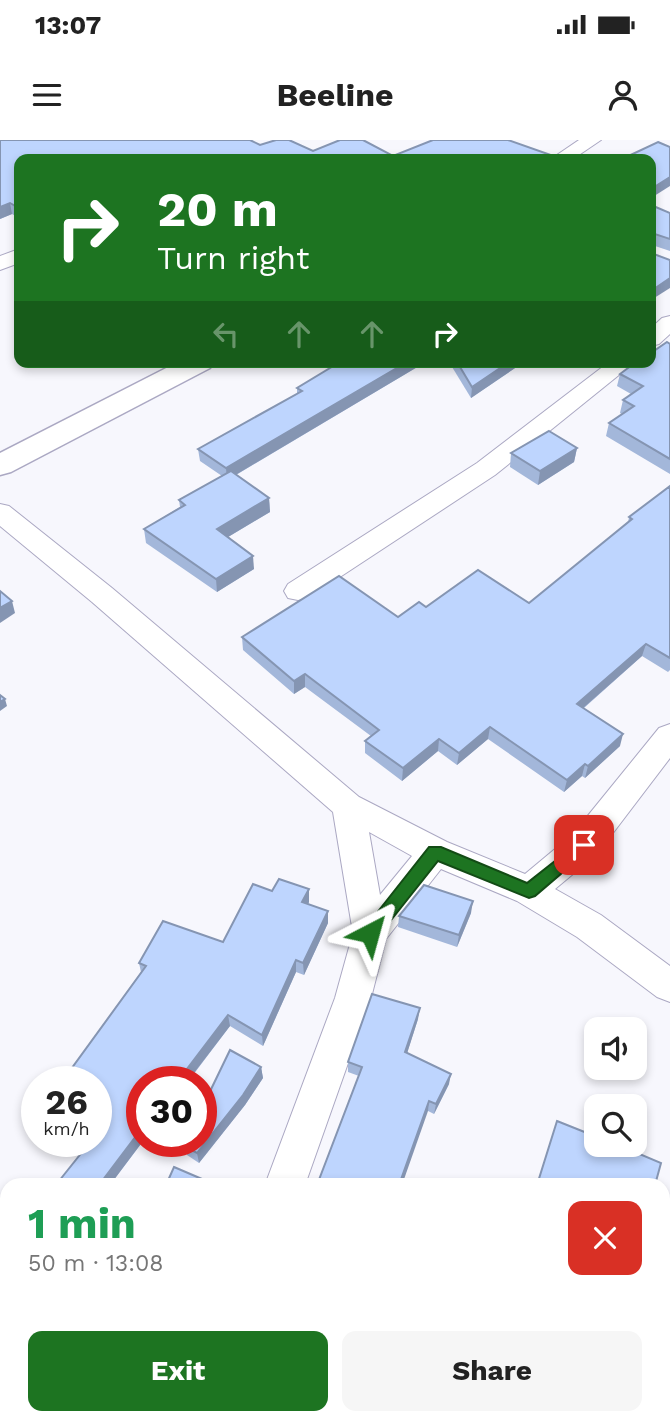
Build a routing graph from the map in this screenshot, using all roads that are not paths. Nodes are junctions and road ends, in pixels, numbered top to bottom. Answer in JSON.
{"nodes":[{"id":1,"x":592,"y":140,"type":"edge"},
{"id":2,"x":568,"y":154,"type":"edge"},
{"id":3,"x":670,"y":323,"type":"edge"},
{"id":4,"x":656,"y":335,"type":"edge"},
{"id":5,"x":188,"y":368,"type":"edge"},
{"id":6,"x":616,"y":368,"type":"edge"},
{"id":7,"x":0,"y":465,"type":"edge"},
{"id":8,"x":0,"y":512,"type":"edge"},
{"id":9,"x":298,"y":591,"type":"dead end"},
{"id":10,"x":670,"y":736,"type":"edge"},
{"id":11,"x":348,"y":806,"type":"junction"},
{"id":12,"x":435,"y":852,"type":"junction"},
{"id":13,"x":529,"y":891,"type":"junction"},
{"id":14,"x":370,"y":933,"type":"junction"},
{"id":15,"x":670,"y":986,"type":"edge"},
{"id":16,"x":288,"y":1178,"type":"edge"}],
"edges":[{"from":1,"to":2,"type":"street"},
{"from":3,"to":4,"type":"street"},
{"from":5,"to":7,"type":"street"},
{"from":6,"to":9,"type":"street"},
{"from":8,"to":11,"type":"street"},
{"from":10,"to":13,"type":"street"},
{"from":11,"to":12,"type":"street"},
{"from":11,"to":14,"type":"street"},
{"from":12,"to":13,"type":"street"},
{"from":12,"to":14,"type":"street"},
{"from":13,"to":15,"type":"street"},
{"from":14,"to":16,"type":"street"}]}
